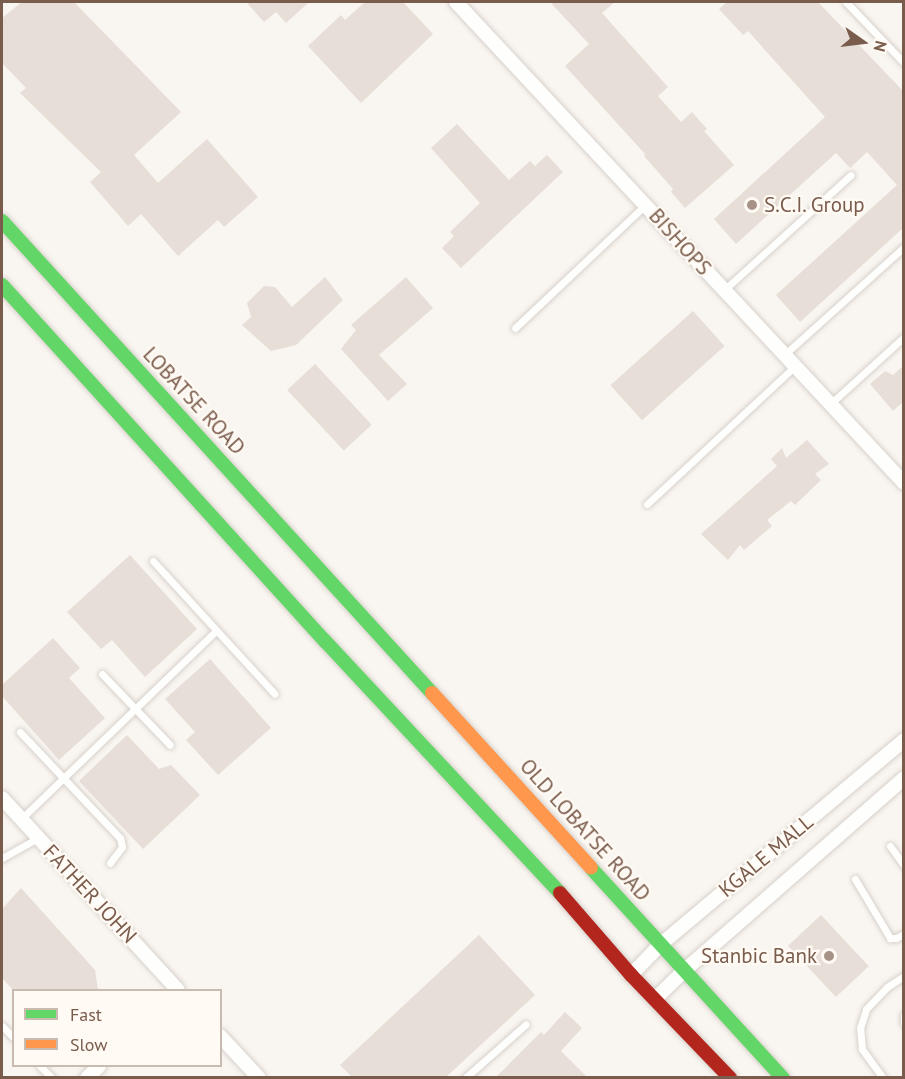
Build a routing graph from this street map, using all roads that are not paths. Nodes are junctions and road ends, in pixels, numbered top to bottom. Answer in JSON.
{"nodes":[{"id":1,"x":456,"y":2,"type":"edge"},
{"id":2,"x":846,"y":2,"type":"edge"},
{"id":3,"x":903,"y":63,"type":"edge"},
{"id":4,"x":851,"y":175,"type":"dead end"},
{"id":5,"x":646,"y":204,"type":"junction"},
{"id":6,"x":2,"y":221,"type":"edge"},
{"id":7,"x":903,"y":247,"type":"edge"},
{"id":8,"x":2,"y":285,"type":"edge"},
{"id":9,"x":724,"y":290,"type":"junction"},
{"id":10,"x":515,"y":328,"type":"dead end"},
{"id":11,"x":903,"y":337,"type":"edge"},
{"id":12,"x":784,"y":355,"type":"junction"},
{"id":13,"x":795,"y":366,"type":"junction"},
{"id":14,"x":829,"y":405,"type":"junction"},
{"id":15,"x":901,"y":475,"type":"edge"},
{"id":16,"x":647,"y":504,"type":"dead end"},
{"id":17,"x":153,"y":561,"type":"dead end"},
{"id":18,"x":357,"y":608,"type":"joint"},
{"id":19,"x":216,"y":631,"type":"junction"},
{"id":20,"x":102,"y":674,"type":"dead end"},
{"id":21,"x":275,"y":694,"type":"dead end"},
{"id":22,"x":136,"y":709,"type":"junction"},
{"id":23,"x":20,"y":732,"type":"dead end"},
{"id":24,"x":903,"y":740,"type":"edge"},
{"id":25,"x":171,"y":745,"type":"dead end"},
{"id":26,"x":65,"y":778,"type":"junction"},
{"id":27,"x":903,"y":778,"type":"edge"},
{"id":28,"x":2,"y":798,"type":"edge"},
{"id":29,"x":21,"y":819,"type":"junction"},
{"id":30,"x":38,"y":838,"type":"junction"},
{"id":31,"x":890,"y":846,"type":"dead end"},
{"id":32,"x":2,"y":858,"type":"edge"},
{"id":33,"x":110,"y":863,"type":"dead end"},
{"id":34,"x":903,"y":865,"type":"edge"},
{"id":35,"x":855,"y":879,"type":"dead end"},
{"id":36,"x":903,"y":934,"type":"edge"},
{"id":37,"x":660,"y":945,"type":"junction"},
{"id":38,"x":686,"y":969,"type":"junction"},
{"id":39,"x":631,"y":975,"type":"junction"},
{"id":40,"x":903,"y":976,"type":"edge"},
{"id":41,"x":177,"y":989,"type":"edge"},
{"id":42,"x":655,"y":999,"type":"junction"},
{"id":43,"x":903,"y":1016,"type":"edge"},
{"id":44,"x":903,"y":1023,"type":"edge"},
{"id":45,"x":526,"y":1024,"type":"dead end"},
{"id":46,"x":222,"y":1038,"type":"edge"},
{"id":47,"x":258,"y":1077,"type":"edge"},
{"id":48,"x":465,"y":1077,"type":"edge"},
{"id":49,"x":730,"y":1077,"type":"edge"},
{"id":50,"x":783,"y":1077,"type":"edge"},
{"id":51,"x":883,"y":1077,"type":"edge"}],
"edges":[{"from":1,"to":5,"type":"street","name":"BISHOPS"},
{"from":2,"to":3,"type":"lane"},
{"from":4,"to":9,"type":"lane"},
{"from":5,"to":9,"type":"street","name":"BISHOPS"},
{"from":5,"to":10,"type":"lane"},
{"from":6,"to":18,"type":"highway","name":"LOBATSE ROAD"},
{"from":7,"to":12,"type":"lane"},
{"from":8,"to":39,"type":"highway"},
{"from":9,"to":12,"type":"street","name":"BISHOPS"},
{"from":11,"to":14,"type":"lane"},
{"from":12,"to":13,"type":"street","name":"BISHOPS"},
{"from":13,"to":14,"type":"street","name":"BISHOPS"},
{"from":13,"to":16,"type":"lane"},
{"from":14,"to":15,"type":"street","name":"BISHOPS"},
{"from":17,"to":19,"type":"lane"},
{"from":18,"to":37,"type":"highway","name":"OLD LOBATSE ROAD"},
{"from":19,"to":21,"type":"lane"},
{"from":19,"to":22,"type":"lane"},
{"from":20,"to":22,"type":"lane"},
{"from":22,"to":25,"type":"lane"},
{"from":22,"to":26,"type":"lane"},
{"from":23,"to":26,"type":"lane"},
{"from":24,"to":37,"type":"street","name":"KGALE MALL"},
{"from":26,"to":29,"type":"lane"},
{"from":26,"to":33,"type":"lane"},
{"from":27,"to":38,"type":"street","name":"KGALE MALL"},
{"from":28,"to":29,"type":"street","name":"FATHER JOHN"},
{"from":29,"to":30,"type":"street","name":"FATHER JOHN"},
{"from":30,"to":32,"type":"lane"},
{"from":30,"to":41,"type":"street","name":"FATHER JOHN"},
{"from":31,"to":34,"type":"lane"},
{"from":35,"to":36,"type":"lane"},
{"from":37,"to":38,"type":"highway","name":"OLD LOBATSE ROAD"},
{"from":37,"to":39,"type":"street","name":"KGALE MALL"},
{"from":38,"to":42,"type":"street","name":"KGALE MALL"},
{"from":38,"to":50,"type":"highway","name":"OLD LOBATSE ROAD"},
{"from":39,"to":42,"type":"highway"},
{"from":40,"to":51,"type":"lane"},
{"from":42,"to":49,"type":"highway"},
{"from":43,"to":44,"type":"lane"},
{"from":45,"to":48,"type":"lane"},
{"from":46,"to":47,"type":"street"}]}
